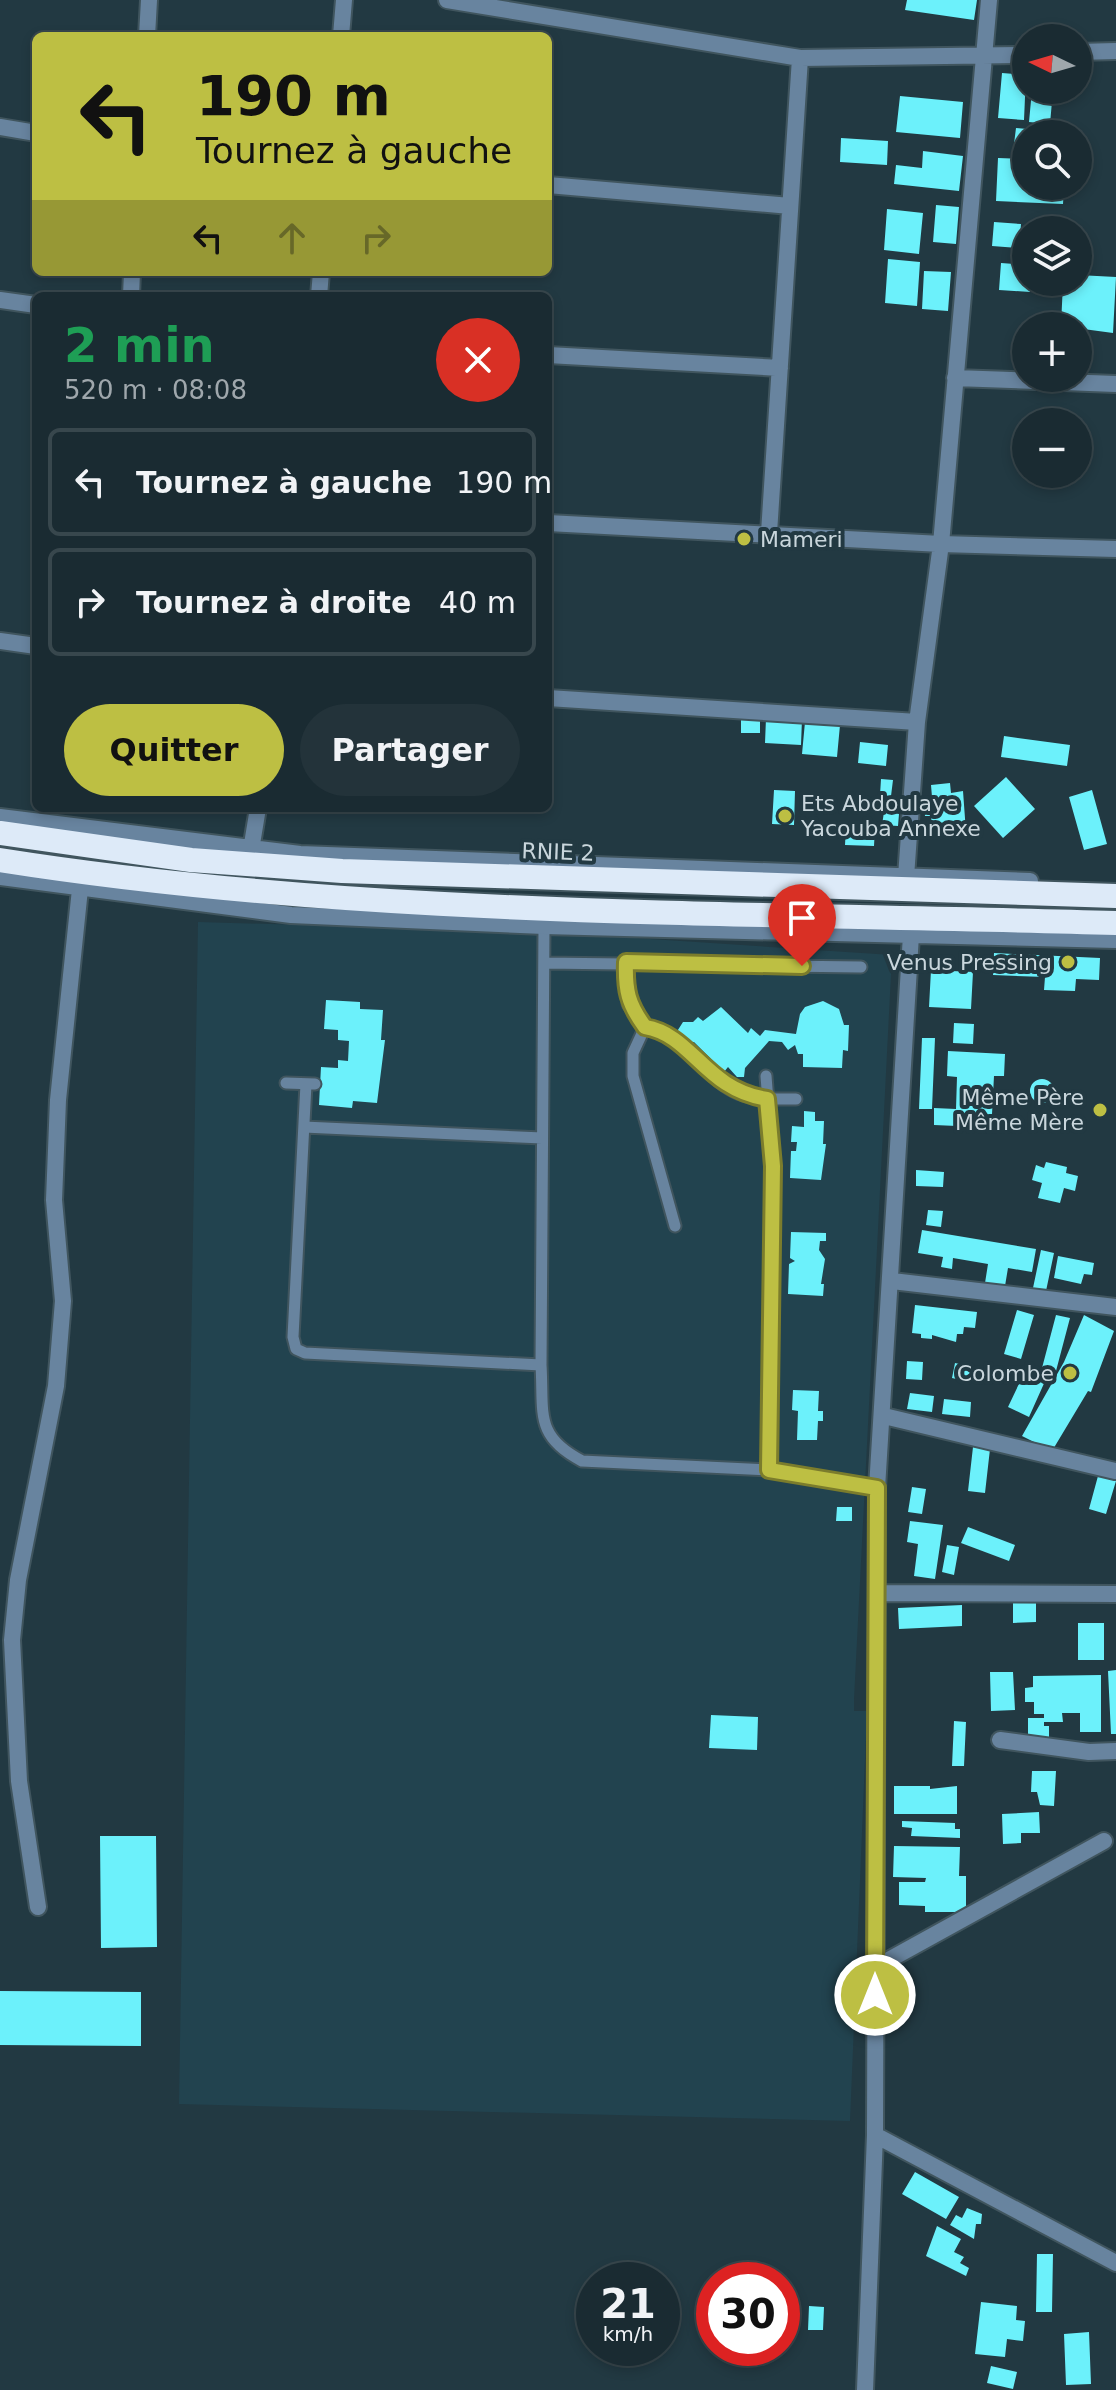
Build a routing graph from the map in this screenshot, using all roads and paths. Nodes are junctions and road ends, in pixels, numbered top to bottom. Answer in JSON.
{"nodes":[{"id":1,"x":149,"y":0,"type":"edge"},
{"id":2,"x":344,"y":0,"type":"edge"},
{"id":3,"x":447,"y":0,"type":"edge"},
{"id":4,"x":989,"y":0,"type":"edge"},
{"id":5,"x":147,"y":32,"type":"edge"},
{"id":6,"x":341,"y":32,"type":"edge"},
{"id":7,"x":1116,"y":51,"type":"edge"},
{"id":8,"x":1092,"y":52,"type":"edge"},
{"id":9,"x":1012,"y":56,"type":"edge"},
{"id":10,"x":983,"y":57,"type":"junction"},
{"id":11,"x":800,"y":58,"type":"junction"},
{"id":12,"x":0,"y":127,"type":"edge"},
{"id":13,"x":32,"y":132,"type":"edge"},
{"id":14,"x":552,"y":185,"type":"edge"},
{"id":15,"x":790,"y":206,"type":"junction"},
{"id":16,"x":0,"y":300,"type":"edge"},
{"id":17,"x":32,"y":304,"type":"edge"},
{"id":18,"x":552,"y":355,"type":"edge"},
{"id":19,"x":780,"y":368,"type":"junction"},
{"id":20,"x":955,"y":378,"type":"junction"},
{"id":21,"x":1116,"y":384,"type":"edge"},
{"id":22,"x":552,"y":523,"type":"edge"},
{"id":23,"x":769,"y":533,"type":"junction"},
{"id":24,"x":941,"y":544,"type":"junction"},
{"id":25,"x":1116,"y":549,"type":"edge"},
{"id":26,"x":0,"y":641,"type":"edge"},
{"id":27,"x":32,"y":645,"type":"edge"},
{"id":28,"x":552,"y":698,"type":"edge"},
{"id":29,"x":917,"y":722,"type":"junction"},
{"id":30,"x":257,"y":812,"type":"edge"},
{"id":31,"x":0,"y":817,"type":"edge"},
{"id":32,"x":0,"y":833,"type":"edge"},
{"id":33,"x":251,"y":850,"type":"junction"},
{"id":34,"x":0,"y":860,"type":"edge"},
{"id":35,"x":0,"y":877,"type":"edge"},
{"id":36,"x":906,"y":877,"type":"junction"},
{"id":37,"x":1116,"y":884,"type":"edge"},
{"id":38,"x":80,"y":889,"type":"junction"},
{"id":39,"x":1116,"y":896,"type":"edge"},
{"id":40,"x":1116,"y":923,"type":"edge"},
{"id":41,"x":544,"y":926,"type":"junction"},
{"id":42,"x":911,"y":935,"type":"junction"},
{"id":43,"x":1116,"y":940,"type":"edge"},
{"id":44,"x":626,"y":962,"type":"junction"},
{"id":45,"x":544,"y":963,"type":"junction"},
{"id":46,"x":861,"y":967,"type":"dead end"},
{"id":47,"x":645,"y":1027,"type":"junction"},
{"id":48,"x":766,"y":1076,"type":"dead end"},
{"id":49,"x":286,"y":1083,"type":"dead end"},
{"id":50,"x":767,"y":1099,"type":"junction"},
{"id":51,"x":796,"y":1099,"type":"dead end"},
{"id":52,"x":304,"y":1127,"type":"junction"},
{"id":53,"x":542,"y":1138,"type":"junction"},
{"id":54,"x":675,"y":1226,"type":"dead end"},
{"id":55,"x":892,"y":1281,"type":"junction"},
{"id":56,"x":1116,"y":1307,"type":"edge"},
{"id":57,"x":541,"y":1365,"type":"junction"},
{"id":58,"x":884,"y":1416,"type":"junction"},
{"id":59,"x":769,"y":1470,"type":"junction"},
{"id":60,"x":1115,"y":1471,"type":"edge"},
{"id":61,"x":877,"y":1488,"type":"junction"},
{"id":62,"x":877,"y":1593,"type":"junction"},
{"id":63,"x":1116,"y":1594,"type":"edge"},
{"id":64,"x":1000,"y":1740,"type":"dead end"},
{"id":65,"x":1116,"y":1751,"type":"edge"},
{"id":66,"x":1104,"y":1841,"type":"dead end"},
{"id":67,"x":38,"y":1907,"type":"dead end"},
{"id":68,"x":876,"y":1967,"type":"junction"},
{"id":69,"x":875,"y":2135,"type":"junction"},
{"id":70,"x":1116,"y":2263,"type":"edge"},
{"id":71,"x":865,"y":2390,"type":"edge"}],
"edges":[{"from":1,"to":5,"type":"street"},
{"from":2,"to":6,"type":"street"},
{"from":3,"to":11,"type":"street"},
{"from":4,"to":10,"type":"street"},
{"from":7,"to":8,"type":"street"},
{"from":9,"to":10,"type":"street"},
{"from":10,"to":11,"type":"street"},
{"from":10,"to":20,"type":"street"},
{"from":11,"to":15,"type":"street"},
{"from":12,"to":13,"type":"street"},
{"from":14,"to":15,"type":"street"},
{"from":15,"to":19,"type":"street"},
{"from":16,"to":17,"type":"street"},
{"from":18,"to":19,"type":"street"},
{"from":19,"to":23,"type":"street"},
{"from":20,"to":21,"type":"street"},
{"from":20,"to":24,"type":"street"},
{"from":22,"to":23,"type":"street"},
{"from":23,"to":24,"type":"street"},
{"from":24,"to":25,"type":"street"},
{"from":24,"to":29,"type":"street"},
{"from":26,"to":27,"type":"street"},
{"from":28,"to":29,"type":"street"},
{"from":29,"to":36,"type":"street"},
{"from":30,"to":33,"type":"street"},
{"from":31,"to":33,"type":"street"},
{"from":32,"to":39,"type":"highway","name":"RNIE 2","number":"RNIE 2"},
{"from":33,"to":36,"type":"street"},
{"from":34,"to":40,"type":"highway"},
{"from":35,"to":38,"type":"street"},
{"from":36,"to":37,"type":"street"},
{"from":38,"to":41,"type":"street"},
{"from":38,"to":67,"type":"street"},
{"from":41,"to":42,"type":"street"},
{"from":41,"to":45,"type":"lane"},
{"from":42,"to":43,"type":"street"},
{"from":42,"to":55,"type":"street"},
{"from":44,"to":45,"type":"lane"},
{"from":44,"to":46,"type":"lane"},
{"from":44,"to":47,"type":"lane"},
{"from":45,"to":53,"type":"lane"},
{"from":47,"to":50,"type":"lane"},
{"from":47,"to":54,"type":"lane"},
{"from":48,"to":50,"type":"lane"},
{"from":49,"to":52,"type":"lane"},
{"from":50,"to":51,"type":"lane"},
{"from":50,"to":59,"type":"lane"},
{"from":52,"to":53,"type":"lane"},
{"from":52,"to":57,"type":"lane"},
{"from":53,"to":57,"type":"lane"},
{"from":55,"to":56,"type":"street"},
{"from":55,"to":58,"type":"street"},
{"from":57,"to":59,"type":"lane"},
{"from":58,"to":60,"type":"street"},
{"from":58,"to":61,"type":"street"},
{"from":59,"to":61,"type":"lane"},
{"from":61,"to":62,"type":"street"},
{"from":62,"to":63,"type":"street"},
{"from":62,"to":68,"type":"street"},
{"from":64,"to":65,"type":"street"},
{"from":66,"to":68,"type":"street"},
{"from":68,"to":69,"type":"street"},
{"from":69,"to":70,"type":"street"},
{"from":69,"to":71,"type":"street"}]}
